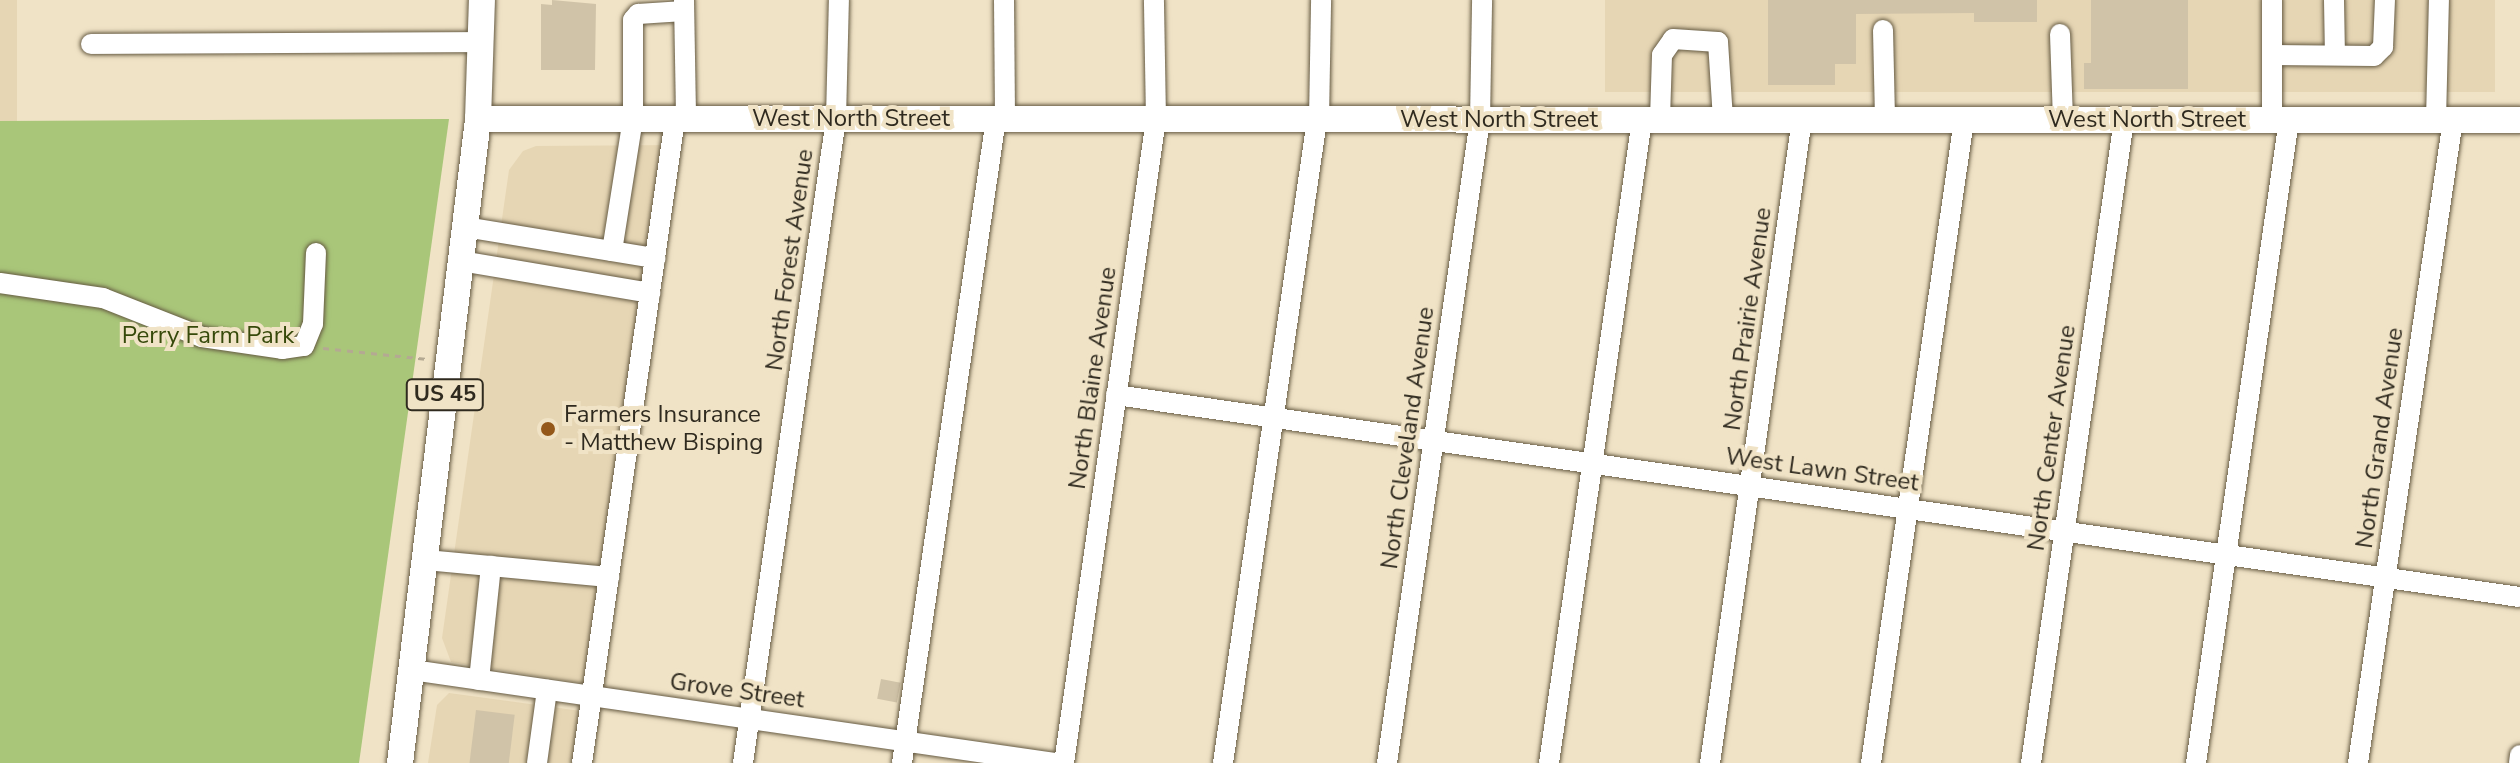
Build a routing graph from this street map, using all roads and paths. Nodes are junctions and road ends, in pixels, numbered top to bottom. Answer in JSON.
{"nodes":[{"id":1,"x":482,"y":0,"type":"edge"},
{"id":2,"x":839,"y":0,"type":"edge"},
{"id":3,"x":1004,"y":0,"type":"edge"},
{"id":4,"x":1154,"y":0,"type":"edge"},
{"id":5,"x":1321,"y":0,"type":"edge"},
{"id":6,"x":1482,"y":0,"type":"edge"},
{"id":7,"x":2272,"y":0,"type":"edge"},
{"id":8,"x":2334,"y":0,"type":"edge"},
{"id":9,"x":2385,"y":0,"type":"edge"},
{"id":10,"x":2439,"y":0,"type":"edge"},
{"id":11,"x":684,"y":6,"type":"edge"},
{"id":12,"x":1883,"y":30,"type":"dead end"},
{"id":13,"x":2060,"y":34,"type":"dead end"},
{"id":14,"x":483,"y":42,"type":"junction"},
{"id":15,"x":91,"y":44,"type":"dead end"},
{"id":16,"x":2272,"y":55,"type":"junction"},
{"id":17,"x":2335,"y":55,"type":"junction"},
{"id":18,"x":478,"y":119,"type":"junction"},
{"id":19,"x":633,"y":119,"type":"junction"},
{"id":20,"x":680,"y":119,"type":"junction"},
{"id":21,"x":836,"y":119,"type":"junction"},
{"id":22,"x":1001,"y":119,"type":"junction"},
{"id":23,"x":1156,"y":119,"type":"junction"},
{"id":24,"x":1723,"y":119,"type":"junction"},
{"id":25,"x":1802,"y":119,"type":"junction"},
{"id":26,"x":1885,"y":119,"type":"junction"},
{"id":27,"x":1318,"y":120,"type":"junction"},
{"id":28,"x":1480,"y":120,"type":"junction"},
{"id":29,"x":1651,"y":120,"type":"junction"},
{"id":30,"x":1964,"y":120,"type":"junction"},
{"id":31,"x":2063,"y":120,"type":"junction"},
{"id":32,"x":2124,"y":120,"type":"junction"},
{"id":33,"x":2280,"y":120,"type":"junction"},
{"id":34,"x":2445,"y":120,"type":"junction"},
{"id":35,"x":2520,"y":120,"type":"edge"},
{"id":36,"x":465,"y":227,"type":"junction"},
{"id":37,"x":612,"y":251,"type":"junction"},
{"id":38,"x":316,"y":253,"type":"dead end"},
{"id":39,"x":655,"y":258,"type":"junction"},
{"id":40,"x":461,"y":261,"type":"junction"},
{"id":41,"x":0,"y":283,"type":"edge"},
{"id":42,"x":650,"y":293,"type":"junction"},
{"id":43,"x":304,"y":346,"type":"junction"},
{"id":44,"x":449,"y":361,"type":"junction"},
{"id":45,"x":1116,"y":395,"type":"junction"},
{"id":46,"x":1274,"y":418,"type":"junction"},
{"id":47,"x":1434,"y":440,"type":"junction"},
{"id":48,"x":1592,"y":463,"type":"junction"},
{"id":49,"x":1750,"y":486,"type":"junction"},
{"id":50,"x":1908,"y":509,"type":"junction"},
{"id":51,"x":2065,"y":532,"type":"junction"},
{"id":52,"x":2226,"y":555,"type":"junction"},
{"id":53,"x":425,"y":560,"type":"junction"},
{"id":54,"x":491,"y":566,"type":"junction"},
{"id":55,"x":609,"y":577,"type":"junction"},
{"id":56,"x":2386,"y":578,"type":"junction"},
{"id":57,"x":2520,"y":597,"type":"edge"},
{"id":58,"x":412,"y":670,"type":"junction"},
{"id":59,"x":479,"y":680,"type":"junction"},
{"id":60,"x":547,"y":690,"type":"junction"},
{"id":61,"x":592,"y":696,"type":"junction"},
{"id":62,"x":750,"y":719,"type":"junction"},
{"id":63,"x":905,"y":742,"type":"junction"},
{"id":64,"x":2520,"y":755,"type":"edge"},
{"id":65,"x":400,"y":763,"type":"edge"},
{"id":66,"x":537,"y":763,"type":"edge"},
{"id":67,"x":582,"y":763,"type":"edge"},
{"id":68,"x":743,"y":763,"type":"edge"},
{"id":69,"x":902,"y":763,"type":"edge"},
{"id":70,"x":1054,"y":763,"type":"edge"},
{"id":71,"x":1064,"y":763,"type":"edge"},
{"id":72,"x":1223,"y":763,"type":"edge"},
{"id":73,"x":1387,"y":763,"type":"edge"},
{"id":74,"x":1549,"y":763,"type":"edge"},
{"id":75,"x":1710,"y":763,"type":"edge"},
{"id":76,"x":1871,"y":763,"type":"edge"},
{"id":77,"x":2031,"y":763,"type":"edge"},
{"id":78,"x":2196,"y":763,"type":"edge"},
{"id":79,"x":2358,"y":763,"type":"edge"},
{"id":80,"x":2519,"y":763,"type":"edge"}],
"edges":[{"from":1,"to":14,"type":"main road","number":"US 45"},
{"from":2,"to":21,"type":"street","name":"North Forest Avenue"},
{"from":3,"to":22,"type":"street"},
{"from":4,"to":23,"type":"street","name":"North Blaine Avenue"},
{"from":5,"to":27,"type":"street"},
{"from":6,"to":28,"type":"street","name":"North Cleveland Avenue"},
{"from":7,"to":16,"type":"street"},
{"from":8,"to":17,"type":"street"},
{"from":9,"to":17,"type":"street"},
{"from":10,"to":34,"type":"street","name":"North Grand Avenue"},
{"from":11,"to":19,"type":"street"},
{"from":11,"to":20,"type":"street"},
{"from":12,"to":26,"type":"street"},
{"from":13,"to":31,"type":"street"},
{"from":14,"to":15,"type":"street"},
{"from":14,"to":18,"type":"main road","number":"US 45"},
{"from":16,"to":17,"type":"street"},
{"from":16,"to":33,"type":"street"},
{"from":18,"to":19,"type":"main road","name":"West North Street"},
{"from":18,"to":36,"type":"main road","number":"US 45"},
{"from":19,"to":20,"type":"main road","name":"West North Street"},
{"from":19,"to":37,"type":"street"},
{"from":20,"to":21,"type":"main road","name":"West North Street"},
{"from":20,"to":39,"type":"street"},
{"from":21,"to":22,"type":"main road","name":"West North Street"},
{"from":21,"to":62,"type":"street","name":"North Forest Avenue"},
{"from":22,"to":23,"type":"main road","name":"West North Street"},
{"from":22,"to":63,"type":"street"},
{"from":23,"to":27,"type":"main road","name":"West North Street"},
{"from":23,"to":45,"type":"street","name":"North Blaine Avenue"},
{"from":24,"to":25,"type":"main road","name":"West North Street"},
{"from":24,"to":29,"type":"main road","name":"West North Street"},
{"from":24,"to":29,"type":"street"},
{"from":25,"to":26,"type":"main road","name":"West North Street"},
{"from":25,"to":49,"type":"street","name":"North Prairie Avenue"},
{"from":26,"to":30,"type":"main road","name":"West North Street"},
{"from":27,"to":28,"type":"main road","name":"West North Street"},
{"from":27,"to":46,"type":"street"},
{"from":28,"to":29,"type":"main road","name":"West North Street"},
{"from":28,"to":47,"type":"street","name":"North Cleveland Avenue"},
{"from":29,"to":48,"type":"street"},
{"from":30,"to":31,"type":"main road","name":"West North Street"},
{"from":30,"to":50,"type":"street"},
{"from":31,"to":32,"type":"main road","name":"West North Street"},
{"from":32,"to":33,"type":"main road","name":"West North Street"},
{"from":32,"to":51,"type":"street","name":"North Center Avenue"},
{"from":33,"to":34,"type":"main road","name":"West North Street"},
{"from":33,"to":52,"type":"street"},
{"from":34,"to":35,"type":"main road","name":"West North Street"},
{"from":34,"to":56,"type":"street","name":"North Grand Avenue"},
{"from":36,"to":37,"type":"street"},
{"from":36,"to":40,"type":"main road","number":"US 45"},
{"from":37,"to":39,"type":"street"},
{"from":38,"to":43,"type":"street"},
{"from":39,"to":42,"type":"street"},
{"from":40,"to":42,"type":"street"},
{"from":40,"to":44,"type":"main road","number":"US 45"},
{"from":41,"to":43,"type":"street"},
{"from":42,"to":55,"type":"street"},
{"from":43,"to":44,"type":"path"},
{"from":44,"to":53,"type":"main road","number":"US 45"},
{"from":45,"to":46,"type":"street","name":"West Lawn Street"},
{"from":45,"to":71,"type":"street","name":"North Blaine Avenue"},
{"from":46,"to":47,"type":"street","name":"West Lawn Street"},
{"from":46,"to":72,"type":"street"},
{"from":47,"to":48,"type":"street","name":"West Lawn Street"},
{"from":47,"to":73,"type":"street","name":"North Cleveland Avenue"},
{"from":48,"to":49,"type":"street","name":"West Lawn Street"},
{"from":48,"to":74,"type":"street"},
{"from":49,"to":50,"type":"street","name":"West Lawn Street"},
{"from":49,"to":75,"type":"street","name":"North Prairie Avenue"},
{"from":50,"to":51,"type":"street","name":"West Lawn Street"},
{"from":50,"to":76,"type":"street"},
{"from":51,"to":52,"type":"street","name":"West Lawn Street"},
{"from":51,"to":77,"type":"street","name":"North Center Avenue"},
{"from":52,"to":56,"type":"street","name":"West Lawn Street"},
{"from":52,"to":78,"type":"street"},
{"from":53,"to":54,"type":"street"},
{"from":53,"to":58,"type":"main road","number":"US 45"},
{"from":54,"to":55,"type":"street"},
{"from":54,"to":59,"type":"street"},
{"from":55,"to":61,"type":"street"},
{"from":56,"to":57,"type":"street","name":"West Lawn Street"},
{"from":56,"to":79,"type":"street","name":"North Grand Avenue"},
{"from":58,"to":59,"type":"street","name":"Grove Street"},
{"from":58,"to":65,"type":"main road","number":"US 45"},
{"from":59,"to":60,"type":"street","name":"Grove Street"},
{"from":60,"to":61,"type":"street","name":"Grove Street"},
{"from":60,"to":66,"type":"street"},
{"from":61,"to":62,"type":"street","name":"Grove Street"},
{"from":61,"to":67,"type":"street"},
{"from":62,"to":63,"type":"street","name":"Grove Street"},
{"from":62,"to":68,"type":"street","name":"North Forest Avenue"},
{"from":63,"to":69,"type":"street"},
{"from":63,"to":70,"type":"street","name":"Grove Street"},
{"from":64,"to":80,"type":"street"}]}
